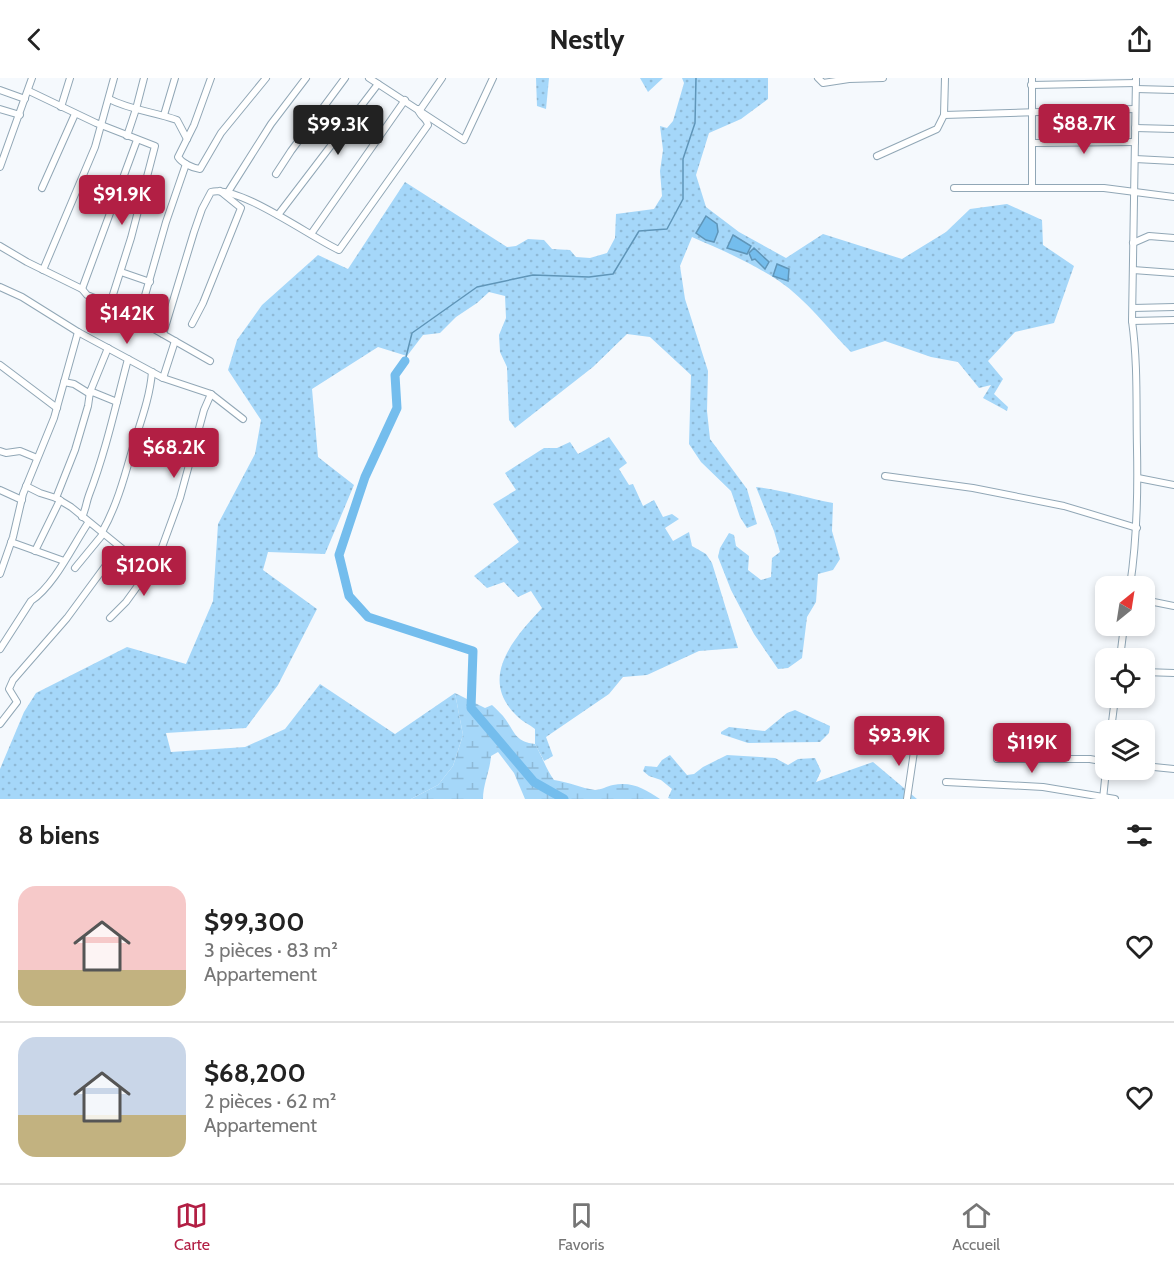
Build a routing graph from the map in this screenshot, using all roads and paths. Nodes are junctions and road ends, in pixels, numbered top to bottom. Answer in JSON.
{"nodes":[{"id":1,"x":32,"y":78,"type":"edge"},
{"id":2,"x":69,"y":78,"type":"edge"},
{"id":3,"x":114,"y":78,"type":"edge"},
{"id":4,"x":144,"y":78,"type":"edge"},
{"id":5,"x":175,"y":78,"type":"edge"},
{"id":6,"x":266,"y":78,"type":"edge"},
{"id":7,"x":306,"y":78,"type":"edge"},
{"id":8,"x":345,"y":78,"type":"edge"},
{"id":9,"x":369,"y":78,"type":"edge"},
{"id":10,"x":442,"y":78,"type":"edge"},
{"id":11,"x":493,"y":78,"type":"edge"},
{"id":12,"x":818,"y":78,"type":"edge"},
{"id":13,"x":883,"y":78,"type":"edge"},
{"id":14,"x":945,"y":78,"type":"edge"},
{"id":15,"x":209,"y":79,"type":"edge"},
{"id":16,"x":849,"y":79,"type":"edge"},
{"id":17,"x":1032,"y":81,"type":"edge"},
{"id":18,"x":1136,"y":83,"type":"edge"},
{"id":19,"x":378,"y":84,"type":"junction"},
{"id":20,"x":0,"y":90,"type":"edge"},
{"id":21,"x":1174,"y":90,"type":"edge"},
{"id":22,"x":29,"y":91,"type":"junction"},
{"id":23,"x":26,"y":99,"type":"junction"},
{"id":24,"x":109,"y":99,"type":"junction"},
{"id":25,"x":405,"y":100,"type":"junction"},
{"id":26,"x":61,"y":107,"type":"junction"},
{"id":27,"x":0,"y":109,"type":"edge"},
{"id":28,"x":136,"y":109,"type":"junction"},
{"id":29,"x":1135,"y":109,"type":"junction"},
{"id":30,"x":419,"y":110,"type":"junction"},
{"id":31,"x":1032,"y":112,"type":"junction"},
{"id":32,"x":75,"y":114,"type":"junction"},
{"id":33,"x":20,"y":115,"type":"junction"},
{"id":34,"x":944,"y":115,"type":"junction"},
{"id":35,"x":164,"y":116,"type":"junction"},
{"id":36,"x":103,"y":125,"type":"junction"},
{"id":37,"x":1135,"y":128,"type":"junction"},
{"id":38,"x":1174,"y":129,"type":"edge"},
{"id":39,"x":127,"y":136,"type":"junction"},
{"id":40,"x":188,"y":139,"type":"junction"},
{"id":41,"x":137,"y":140,"type":"junction"},
{"id":42,"x":1135,"y":142,"type":"junction"},
{"id":43,"x":1033,"y":143,"type":"junction"},
{"id":44,"x":877,"y":156,"type":"dead end"},
{"id":45,"x":1135,"y":159,"type":"junction"},
{"id":46,"x":1174,"y":161,"type":"edge"},
{"id":47,"x":186,"y":164,"type":"junction"},
{"id":48,"x":0,"y":167,"type":"edge"},
{"id":49,"x":276,"y":174,"type":"dead end"},
{"id":50,"x":1032,"y":187,"type":"junction"},
{"id":51,"x":42,"y":188,"type":"dead end"},
{"id":52,"x":954,"y":188,"type":"dead end"},
{"id":53,"x":219,"y":191,"type":"junction"},
{"id":54,"x":228,"y":192,"type":"junction"},
{"id":55,"x":1134,"y":192,"type":"junction"},
{"id":56,"x":1174,"y":197,"type":"edge"},
{"id":57,"x":278,"y":215,"type":"junction"},
{"id":58,"x":310,"y":234,"type":"junction"},
{"id":59,"x":1174,"y":238,"type":"edge"},
{"id":60,"x":1133,"y":243,"type":"junction"},
{"id":61,"x":0,"y":246,"type":"edge"},
{"id":62,"x":43,"y":270,"type":"junction"},
{"id":63,"x":1133,"y":270,"type":"junction"},
{"id":64,"x":121,"y":272,"type":"junction"},
{"id":65,"x":1174,"y":273,"type":"edge"},
{"id":66,"x":150,"y":282,"type":"junction"},
{"id":67,"x":0,"y":287,"type":"edge"},
{"id":68,"x":81,"y":289,"type":"junction"},
{"id":69,"x":110,"y":304,"type":"junction"},
{"id":70,"x":1174,"y":307,"type":"edge"},
{"id":71,"x":1133,"y":308,"type":"junction"},
{"id":72,"x":1174,"y":320,"type":"edge"},
{"id":73,"x":138,"y":321,"type":"junction"},
{"id":74,"x":1132,"y":321,"type":"junction"},
{"id":75,"x":192,"y":324,"type":"dead end"},
{"id":76,"x":78,"y":332,"type":"junction"},
{"id":77,"x":163,"y":334,"type":"junction"},
{"id":78,"x":175,"y":341,"type":"junction"},
{"id":79,"x":108,"y":348,"type":"junction"},
{"id":80,"x":128,"y":359,"type":"junction"},
{"id":81,"x":210,"y":361,"type":"dead end"},
{"id":82,"x":0,"y":365,"type":"edge"},
{"id":83,"x":152,"y":372,"type":"junction"},
{"id":84,"x":163,"y":378,"type":"junction"},
{"id":85,"x":64,"y":382,"type":"junction"},
{"id":86,"x":90,"y":393,"type":"junction"},
{"id":87,"x":211,"y":394,"type":"junction"},
{"id":88,"x":117,"y":402,"type":"junction"},
{"id":89,"x":57,"y":408,"type":"junction"},
{"id":90,"x":243,"y":419,"type":"dead end"},
{"id":91,"x":0,"y":450,"type":"edge"},
{"id":92,"x":38,"y":458,"type":"junction"},
{"id":93,"x":885,"y":476,"type":"dead end"},
{"id":94,"x":1138,"y":478,"type":"junction"},
{"id":95,"x":1174,"y":485,"type":"edge"},
{"id":96,"x":26,"y":486,"type":"junction"},
{"id":97,"x":0,"y":490,"type":"edge"},
{"id":98,"x":58,"y":499,"type":"junction"},
{"id":99,"x":21,"y":500,"type":"junction"},
{"id":100,"x":82,"y":517,"type":"junction"},
{"id":101,"x":88,"y":523,"type":"junction"},
{"id":102,"x":1137,"y":528,"type":"junction"},
{"id":103,"x":103,"y":533,"type":"junction"},
{"id":104,"x":11,"y":542,"type":"junction"},
{"id":105,"x":35,"y":551,"type":"junction"},
{"id":106,"x":64,"y":561,"type":"junction"},
{"id":107,"x":106,"y":565,"type":"dead end"},
{"id":108,"x":75,"y":568,"type":"dead end"},
{"id":109,"x":147,"y":572,"type":"junction"},
{"id":110,"x":0,"y":574,"type":"edge"},
{"id":111,"x":1131,"y":576,"type":"edge"},
{"id":112,"x":1155,"y":602,"type":"edge"},
{"id":113,"x":1174,"y":606,"type":"edge"},
{"id":114,"x":110,"y":618,"type":"dead end"},
{"id":115,"x":0,"y":650,"type":"edge"},
{"id":116,"x":1155,"y":672,"type":"edge"},
{"id":117,"x":1174,"y":673,"type":"edge"},
{"id":118,"x":0,"y":724,"type":"edge"},
{"id":119,"x":916,"y":738,"type":"dead end"},
{"id":120,"x":997,"y":759,"type":"dead end"},
{"id":121,"x":1095,"y":760,"type":"edge"},
{"id":122,"x":1155,"y":767,"type":"edge"},
{"id":123,"x":1174,"y":770,"type":"edge"},
{"id":124,"x":1105,"y":780,"type":"edge"},
{"id":125,"x":946,"y":782,"type":"dead end"},
{"id":126,"x":1103,"y":798,"type":"edge"},
{"id":127,"x":907,"y":799,"type":"edge"},
{"id":128,"x":1115,"y":799,"type":"edge"}],
"edges":[{"from":1,"to":22,"type":"street"},
{"from":2,"to":26,"type":"street"},
{"from":3,"to":24,"type":"street"},
{"from":4,"to":28,"type":"street"},
{"from":5,"to":35,"type":"street"},
{"from":6,"to":47,"type":"street"},
{"from":7,"to":54,"type":"street"},
{"from":8,"to":49,"type":"street"},
{"from":9,"to":19,"type":"street"},
{"from":10,"to":30,"type":"street"},
{"from":11,"to":30,"type":"street"},
{"from":12,"to":16,"type":"street"},
{"from":13,"to":16,"type":"street"},
{"from":14,"to":34,"type":"street"},
{"from":15,"to":40,"type":"street"},
{"from":17,"to":18,"type":"street"},
{"from":17,"to":31,"type":"street"},
{"from":18,"to":21,"type":"street"},
{"from":18,"to":29,"type":"street"},
{"from":19,"to":25,"type":"street"},
{"from":19,"to":57,"type":"street"},
{"from":20,"to":23,"type":"street"},
{"from":22,"to":23,"type":"street"},
{"from":22,"to":26,"type":"street"},
{"from":23,"to":33,"type":"street"},
{"from":24,"to":28,"type":"street"},
{"from":24,"to":36,"type":"street"},
{"from":25,"to":30,"type":"street"},
{"from":25,"to":58,"type":"street"},
{"from":26,"to":32,"type":"street"},
{"from":27,"to":33,"type":"street"},
{"from":28,"to":35,"type":"street"},
{"from":28,"to":39,"type":"street"},
{"from":29,"to":31,"type":"street"},
{"from":29,"to":37,"type":"street"},
{"from":30,"to":58,"type":"street"},
{"from":31,"to":34,"type":"street"},
{"from":31,"to":43,"type":"street"},
{"from":32,"to":36,"type":"street"},
{"from":32,"to":51,"type":"street"},
{"from":33,"to":48,"type":"street"},
{"from":34,"to":44,"type":"street"},
{"from":35,"to":40,"type":"street"},
{"from":36,"to":39,"type":"street"},
{"from":36,"to":62,"type":"street"},
{"from":37,"to":38,"type":"street"},
{"from":37,"to":42,"type":"street"},
{"from":39,"to":41,"type":"street"},
{"from":40,"to":47,"type":"street"},
{"from":41,"to":64,"type":"street"},
{"from":41,"to":68,"type":"street"},
{"from":42,"to":43,"type":"street"},
{"from":42,"to":45,"type":"street"},
{"from":43,"to":50,"type":"street"},
{"from":45,"to":46,"type":"street"},
{"from":45,"to":55,"type":"street"},
{"from":47,"to":66,"type":"street"},
{"from":50,"to":52,"type":"street"},
{"from":50,"to":55,"type":"street"},
{"from":53,"to":54,"type":"street"},
{"from":53,"to":75,"type":"street"},
{"from":53,"to":77,"type":"street"},
{"from":54,"to":57,"type":"street"},
{"from":55,"to":56,"type":"street"},
{"from":55,"to":60,"type":"street"},
{"from":57,"to":58,"type":"street"},
{"from":59,"to":60,"type":"street"},
{"from":60,"to":63,"type":"street"},
{"from":61,"to":62,"type":"street"},
{"from":62,"to":68,"type":"street"},
{"from":63,"to":65,"type":"street"},
{"from":63,"to":71,"type":"street"},
{"from":64,"to":66,"type":"street"},
{"from":64,"to":69,"type":"street"},
{"from":66,"to":73,"type":"street"},
{"from":67,"to":76,"type":"street"},
{"from":68,"to":69,"type":"street"},
{"from":69,"to":73,"type":"street"},
{"from":70,"to":71,"type":"street"},
{"from":71,"to":74,"type":"street"},
{"from":72,"to":74,"type":"street"},
{"from":73,"to":77,"type":"street"},
{"from":74,"to":94,"type":"street"},
{"from":76,"to":79,"type":"street"},
{"from":76,"to":85,"type":"street"},
{"from":77,"to":78,"type":"street"},
{"from":78,"to":81,"type":"street"},
{"from":78,"to":84,"type":"street"},
{"from":79,"to":80,"type":"street"},
{"from":79,"to":86,"type":"street"},
{"from":80,"to":83,"type":"street"},
{"from":80,"to":88,"type":"street"},
{"from":82,"to":89,"type":"street"},
{"from":83,"to":84,"type":"street"},
{"from":83,"to":103,"type":"street"},
{"from":84,"to":87,"type":"street"},
{"from":85,"to":86,"type":"street"},
{"from":85,"to":89,"type":"street"},
{"from":86,"to":88,"type":"street"},
{"from":86,"to":98,"type":"street"},
{"from":87,"to":90,"type":"street"},
{"from":87,"to":109,"type":"street"},
{"from":88,"to":100,"type":"street"},
{"from":89,"to":92,"type":"street"},
{"from":91,"to":92,"type":"street"},
{"from":92,"to":96,"type":"street"},
{"from":93,"to":102,"type":"street"},
{"from":94,"to":95,"type":"street"},
{"from":94,"to":102,"type":"street"},
{"from":96,"to":98,"type":"street"},
{"from":96,"to":99,"type":"street"},
{"from":97,"to":99,"type":"street"},
{"from":98,"to":100,"type":"street"},
{"from":98,"to":105,"type":"street"},
{"from":99,"to":104,"type":"street"},
{"from":100,"to":101,"type":"street"},
{"from":101,"to":103,"type":"street"},
{"from":101,"to":106,"type":"street"},
{"from":102,"to":111,"type":"street"},
{"from":103,"to":108,"type":"street"},
{"from":103,"to":109,"type":"street"},
{"from":104,"to":105,"type":"street"},
{"from":104,"to":110,"type":"street"},
{"from":105,"to":106,"type":"street"},
{"from":106,"to":115,"type":"street"},
{"from":107,"to":118,"type":"street"},
{"from":109,"to":114,"type":"street"},
{"from":112,"to":113,"type":"street"},
{"from":116,"to":117,"type":"street"},
{"from":119,"to":127,"type":"street"},
{"from":120,"to":121,"type":"street"},
{"from":122,"to":123,"type":"street"},
{"from":124,"to":126,"type":"street"},
{"from":125,"to":126,"type":"street"},
{"from":126,"to":128,"type":"street"}]}
